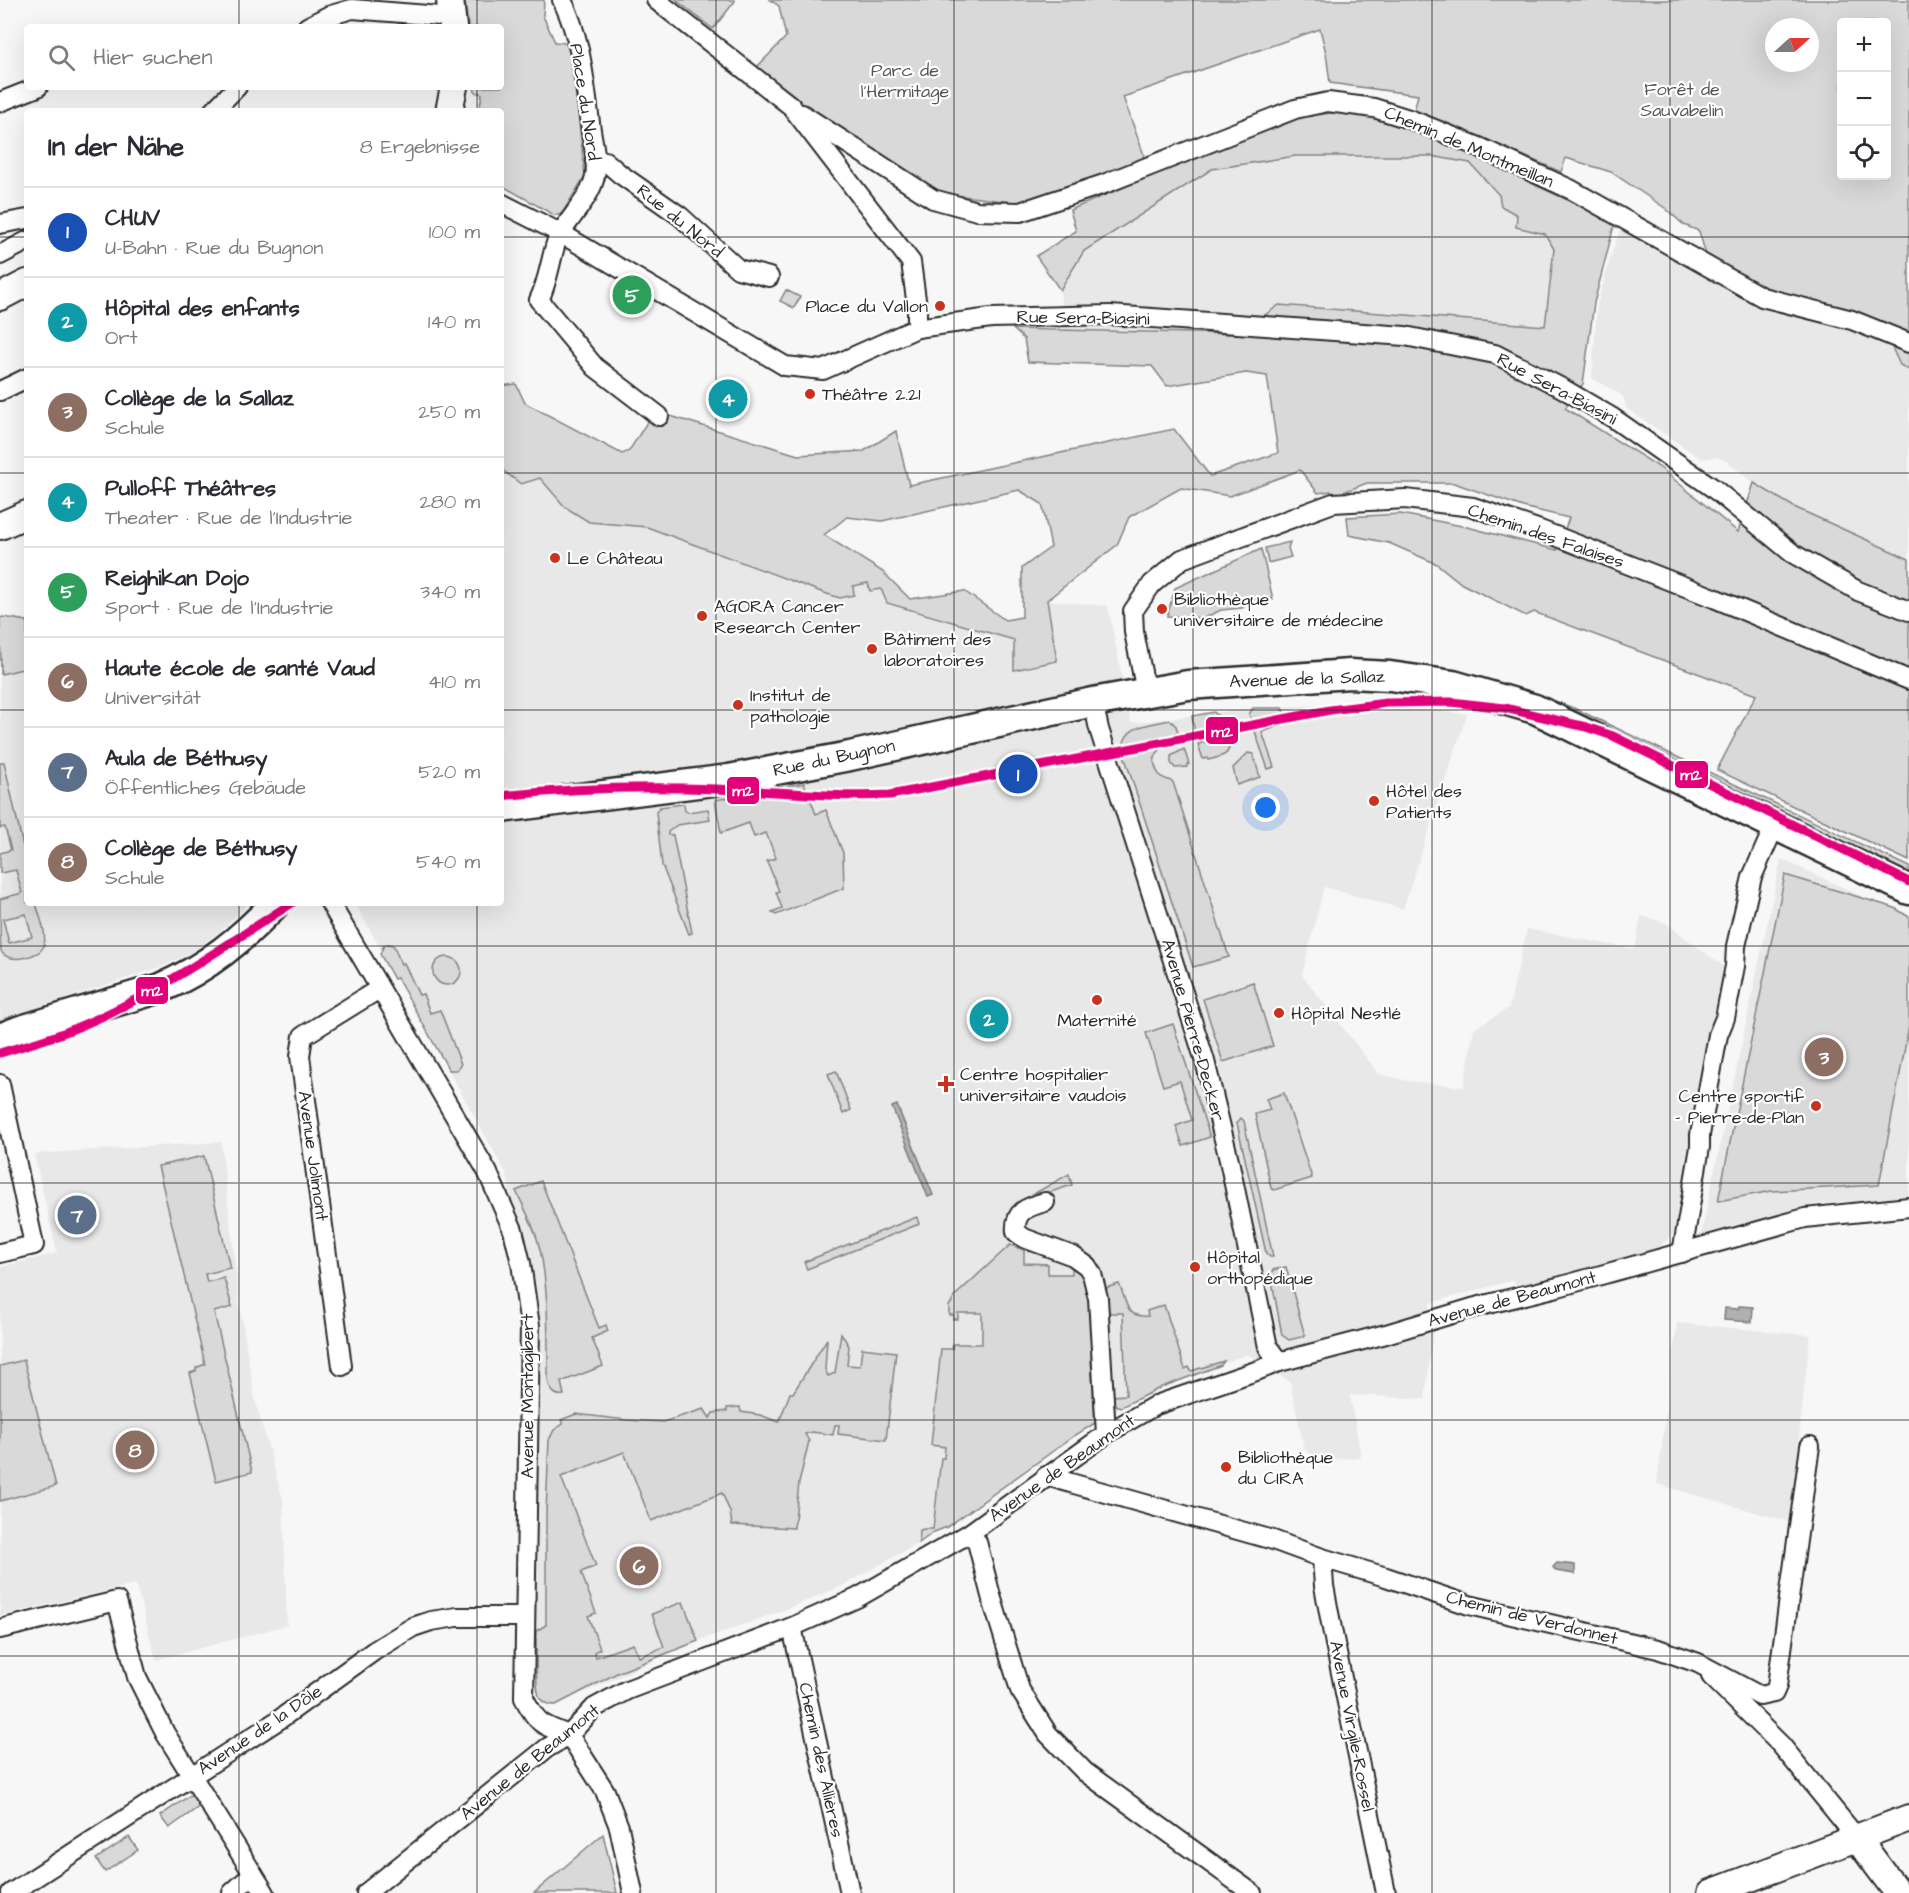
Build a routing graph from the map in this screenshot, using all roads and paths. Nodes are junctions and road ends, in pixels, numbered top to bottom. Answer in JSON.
{"nodes":[{"id":1,"x":562,"y":0,"type":"edge"},
{"id":2,"x":656,"y":0,"type":"edge"},
{"id":3,"x":452,"y":15,"type":"edge"},
{"id":4,"x":313,"y":24,"type":"edge"},
{"id":5,"x":30,"y":90,"type":"edge"},
{"id":6,"x":234,"y":90,"type":"edge"},
{"id":7,"x":453,"y":90,"type":"edge"},
{"id":8,"x":0,"y":102,"type":"edge"},
{"id":9,"x":791,"y":106,"type":"junction"},
{"id":10,"x":216,"y":108,"type":"edge"},
{"id":11,"x":450,"y":108,"type":"edge"},
{"id":12,"x":595,"y":161,"type":"junction"},
{"id":13,"x":504,"y":205,"type":"edge"},
{"id":14,"x":24,"y":220,"type":"edge"},
{"id":15,"x":0,"y":224,"type":"edge"},
{"id":16,"x":562,"y":234,"type":"junction"},
{"id":17,"x":24,"y":243,"type":"edge"},
{"id":18,"x":0,"y":255,"type":"edge"},
{"id":19,"x":770,"y":277,"type":"dead end"},
{"id":20,"x":24,"y":285,"type":"edge"},
{"id":21,"x":0,"y":297,"type":"edge"},
{"id":22,"x":916,"y":328,"type":"junction"},
{"id":23,"x":1909,"y":343,"type":"edge"},
{"id":24,"x":24,"y":379,"type":"edge"},
{"id":25,"x":0,"y":391,"type":"edge"},
{"id":26,"x":659,"y":417,"type":"dead end"},
{"id":27,"x":24,"y":515,"type":"edge"},
{"id":28,"x":0,"y":526,"type":"edge"},
{"id":29,"x":1909,"y":611,"type":"edge"},
{"id":30,"x":1909,"y":680,"type":"edge"},
{"id":31,"x":1146,"y":692,"type":"junction"},
{"id":32,"x":1093,"y":702,"type":"junction"},
{"id":33,"x":504,"y":808,"type":"edge"},
{"id":34,"x":1775,"y":825,"type":"junction"},
{"id":35,"x":1909,"y":890,"type":"edge"},
{"id":36,"x":273,"y":906,"type":"edge"},
{"id":37,"x":332,"y":906,"type":"edge"},
{"id":38,"x":379,"y":989,"type":"junction"},
{"id":39,"x":0,"y":1038,"type":"edge"},
{"id":40,"x":0,"y":1084,"type":"edge"},
{"id":41,"x":1045,"y":1202,"type":"dead end"},
{"id":42,"x":1909,"y":1207,"type":"edge"},
{"id":43,"x":0,"y":1253,"type":"edge"},
{"id":44,"x":1682,"y":1253,"type":"junction"},
{"id":45,"x":1279,"y":1362,"type":"junction"},
{"id":46,"x":342,"y":1366,"type":"dead end"},
{"id":47,"x":1106,"y":1434,"type":"junction"},
{"id":48,"x":1810,"y":1446,"type":"dead end"},
{"id":49,"x":1046,"y":1476,"type":"junction"},
{"id":50,"x":970,"y":1533,"type":"junction"},
{"id":51,"x":1322,"y":1558,"type":"junction"},
{"id":52,"x":524,"y":1617,"type":"junction"},
{"id":53,"x":792,"y":1627,"type":"junction"},
{"id":54,"x":0,"y":1629,"type":"edge"},
{"id":55,"x":1698,"y":1663,"type":"junction"},
{"id":56,"x":569,"y":1735,"type":"junction"},
{"id":57,"x":190,"y":1776,"type":"junction"},
{"id":58,"x":1909,"y":1818,"type":"edge"},
{"id":59,"x":1856,"y":1838,"type":"junction"},
{"id":60,"x":253,"y":1874,"type":"junction"},
{"id":61,"x":11,"y":1893,"type":"edge"},
{"id":62,"x":232,"y":1893,"type":"edge"},
{"id":63,"x":265,"y":1893,"type":"edge"},
{"id":64,"x":366,"y":1893,"type":"edge"},
{"id":65,"x":633,"y":1893,"type":"edge"},
{"id":66,"x":850,"y":1893,"type":"edge"},
{"id":67,"x":1252,"y":1893,"type":"edge"},
{"id":68,"x":1386,"y":1893,"type":"edge"},
{"id":69,"x":1711,"y":1893,"type":"edge"},
{"id":70,"x":1898,"y":1893,"type":"edge"}],
"edges":[{"from":1,"to":12,"type":"street","name":"Place du Nord"},
{"from":2,"to":9,"type":"street"},
{"from":3,"to":4,"type":"street"},
{"from":5,"to":8,"type":"street"},
{"from":6,"to":10,"type":"street"},
{"from":7,"to":11,"type":"street"},
{"from":9,"to":22,"type":"street"},
{"from":9,"to":23,"type":"street","name":"Chemin de Montmeillan"},
{"from":12,"to":16,"type":"street","name":"Place du Nord"},
{"from":12,"to":19,"type":"street","name":"Rue du Nord"},
{"from":13,"to":16,"type":"street"},
{"from":14,"to":15,"type":"street"},
{"from":16,"to":22,"type":"street"},
{"from":16,"to":26,"type":"street","name":"Place du Nord"},
{"from":17,"to":18,"type":"street"},
{"from":20,"to":21,"type":"street"},
{"from":22,"to":29,"type":"street","name":"Rue Sera-Biasini"},
{"from":24,"to":25,"type":"street"},
{"from":27,"to":28,"type":"street"},
{"from":30,"to":31,"type":"street","name":"Chemin des Falaises"},
{"from":31,"to":32,"type":"main road","name":"Avenue de la Sallaz"},
{"from":31,"to":34,"type":"main road","name":"Avenue de la Sallaz"},
{"from":32,"to":33,"type":"main road","name":"Rue du Bugnon"},
{"from":32,"to":45,"type":"street","name":"Avenue Pierre-Decker"},
{"from":34,"to":35,"type":"main road","name":"Avenue de la Sallaz"},
{"from":34,"to":44,"type":"street"},
{"from":36,"to":39,"type":"main road"},
{"from":37,"to":38,"type":"street","name":"Avenue Montagibert"},
{"from":38,"to":46,"type":"street","name":"Avenue Jolimont"},
{"from":38,"to":52,"type":"street","name":"Avenue Montagibert"},
{"from":40,"to":43,"type":"street"},
{"from":41,"to":47,"type":"street"},
{"from":42,"to":44,"type":"street","name":"Avenue de Beaumont"},
{"from":44,"to":45,"type":"street","name":"Avenue de Beaumont"},
{"from":45,"to":47,"type":"street","name":"Avenue de Beaumont"},
{"from":47,"to":49,"type":"street","name":"Avenue de Beaumont"},
{"from":48,"to":55,"type":"street","name":"Chemin de Verdonnet"},
{"from":49,"to":50,"type":"street","name":"Avenue de Beaumont"},
{"from":49,"to":51,"type":"street","name":"Chemin de Verdonnet"},
{"from":50,"to":53,"type":"street","name":"Avenue de Beaumont"},
{"from":50,"to":67,"type":"street"},
{"from":51,"to":55,"type":"street","name":"Chemin de Verdonnet"},
{"from":51,"to":68,"type":"street","name":"Avenue Virgile-Rossel"},
{"from":52,"to":56,"type":"street","name":"Avenue Montagibert"},
{"from":52,"to":57,"type":"street","name":"Avenue de la Dôle"},
{"from":53,"to":56,"type":"street","name":"Avenue de Beaumont"},
{"from":53,"to":66,"type":"street","name":"Chemin des Allières"},
{"from":54,"to":57,"type":"street"},
{"from":55,"to":59,"type":"street"},
{"from":56,"to":64,"type":"street","name":"Avenue de Beaumont"},
{"from":56,"to":65,"type":"street"},
{"from":57,"to":60,"type":"street"},
{"from":57,"to":61,"type":"street","name":"Avenue de la Dôle"},
{"from":58,"to":59,"type":"street"},
{"from":59,"to":69,"type":"street"},
{"from":59,"to":70,"type":"street"},
{"from":60,"to":62,"type":"street"},
{"from":60,"to":63,"type":"street"}]}
